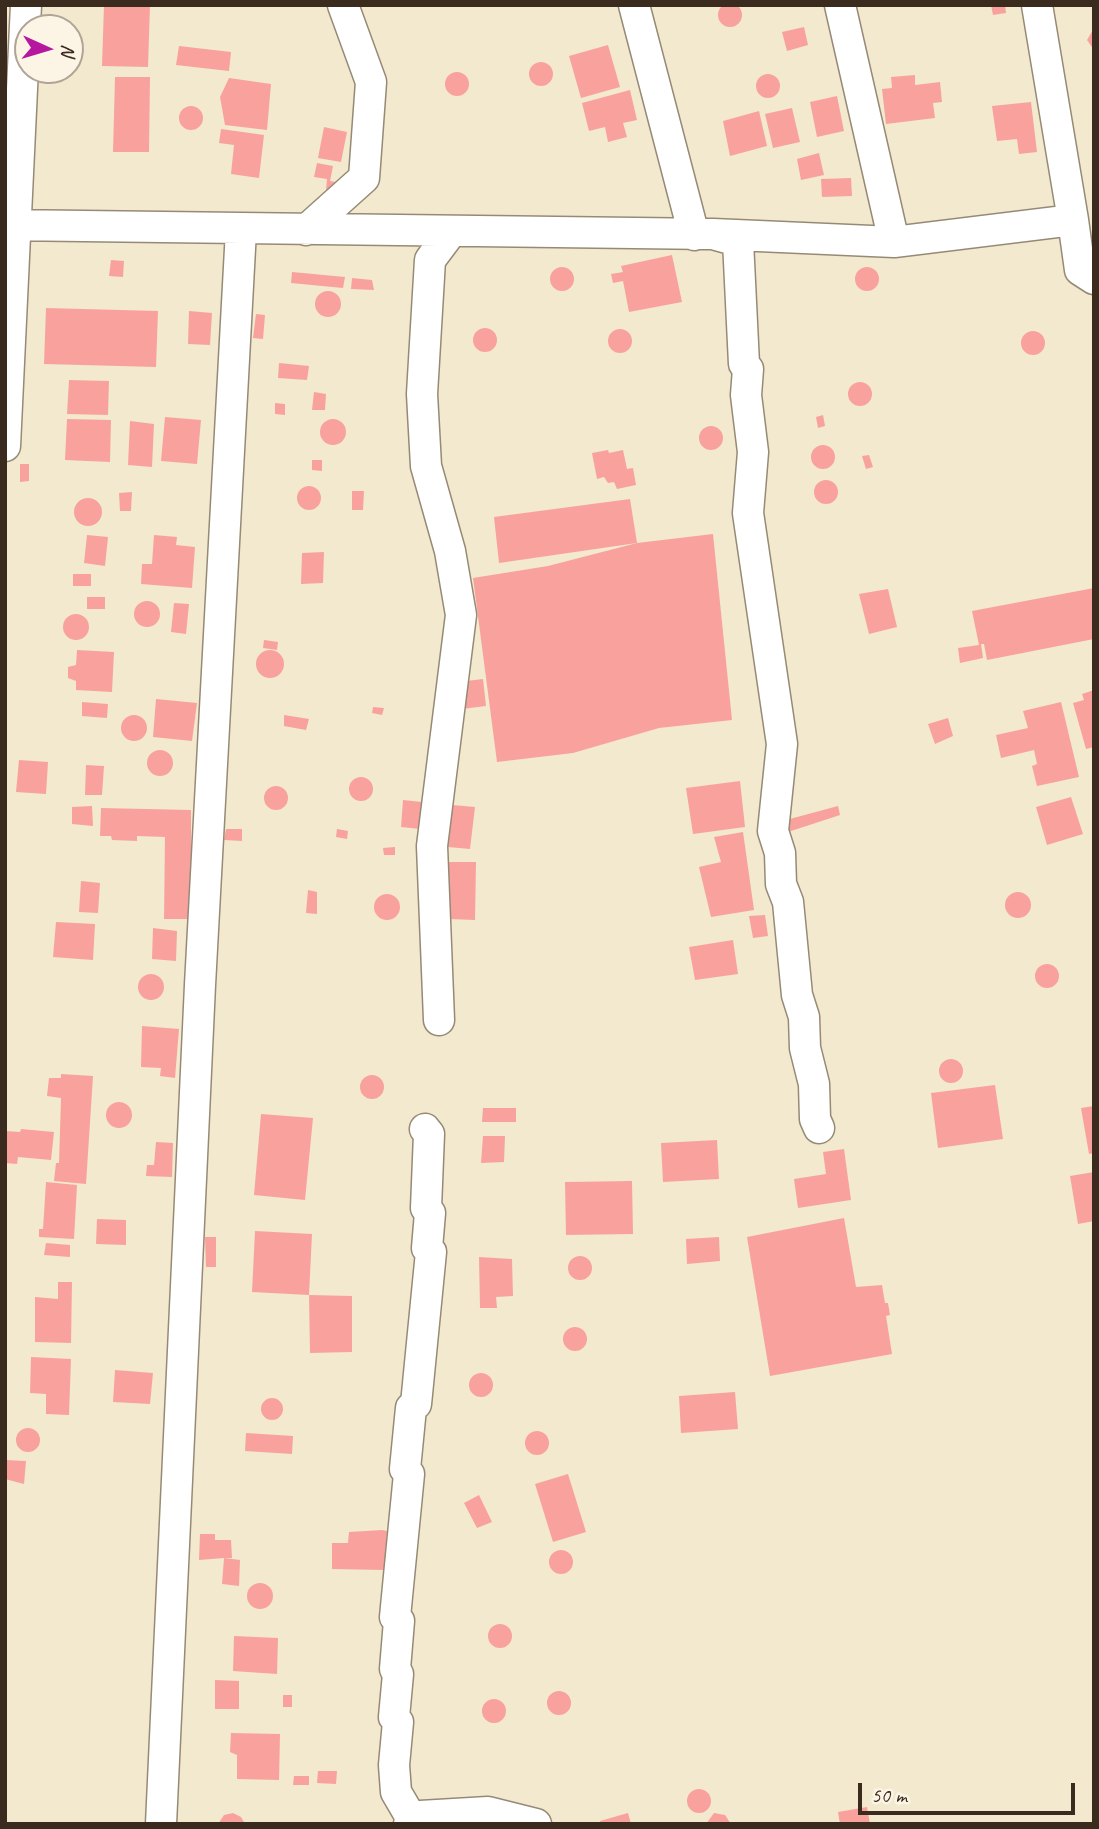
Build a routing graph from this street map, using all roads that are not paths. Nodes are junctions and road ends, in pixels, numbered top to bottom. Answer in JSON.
{"nodes":[{"id":1,"x":26,"y":5,"type":"edge"},
{"id":2,"x":343,"y":5,"type":"edge"},
{"id":3,"x":634,"y":5,"type":"edge"},
{"id":4,"x":840,"y":5,"type":"edge"},
{"id":5,"x":1037,"y":5,"type":"edge"},
{"id":6,"x":1073,"y":220,"type":"junction"},
{"id":7,"x":10,"y":225,"type":"edge"},
{"id":8,"x":241,"y":230,"type":"junction"},
{"id":9,"x":306,"y":230,"type":"junction"},
{"id":10,"x":451,"y":232,"type":"junction"},
{"id":11,"x":704,"y":234,"type":"junction"},
{"id":12,"x":894,"y":242,"type":"junction"},
{"id":13,"x":1094,"y":279,"type":"edge"},
{"id":14,"x":5,"y":446,"type":"edge"},
{"id":15,"x":439,"y":1020,"type":"dead end"},
{"id":16,"x":819,"y":1128,"type":"dead end"},
{"id":17,"x":425,"y":1129,"type":"dead end"},
{"id":18,"x":411,"y":1822,"type":"edge"},
{"id":19,"x":161,"y":1824,"type":"edge"},
{"id":20,"x":536,"y":1824,"type":"edge"}],
"edges":[{"from":1,"to":7,"type":"street"},
{"from":2,"to":9,"type":"street"},
{"from":3,"to":11,"type":"street"},
{"from":4,"to":12,"type":"street"},
{"from":5,"to":6,"type":"street"},
{"from":6,"to":12,"type":"street"},
{"from":6,"to":13,"type":"street"},
{"from":7,"to":8,"type":"street"},
{"from":7,"to":14,"type":"street"},
{"from":8,"to":9,"type":"street"},
{"from":8,"to":19,"type":"street"},
{"from":9,"to":10,"type":"street"},
{"from":10,"to":11,"type":"street"},
{"from":10,"to":15,"type":"street"},
{"from":11,"to":12,"type":"street"},
{"from":11,"to":16,"type":"street"},
{"from":17,"to":18,"type":"street"},
{"from":18,"to":20,"type":"street"}]}
